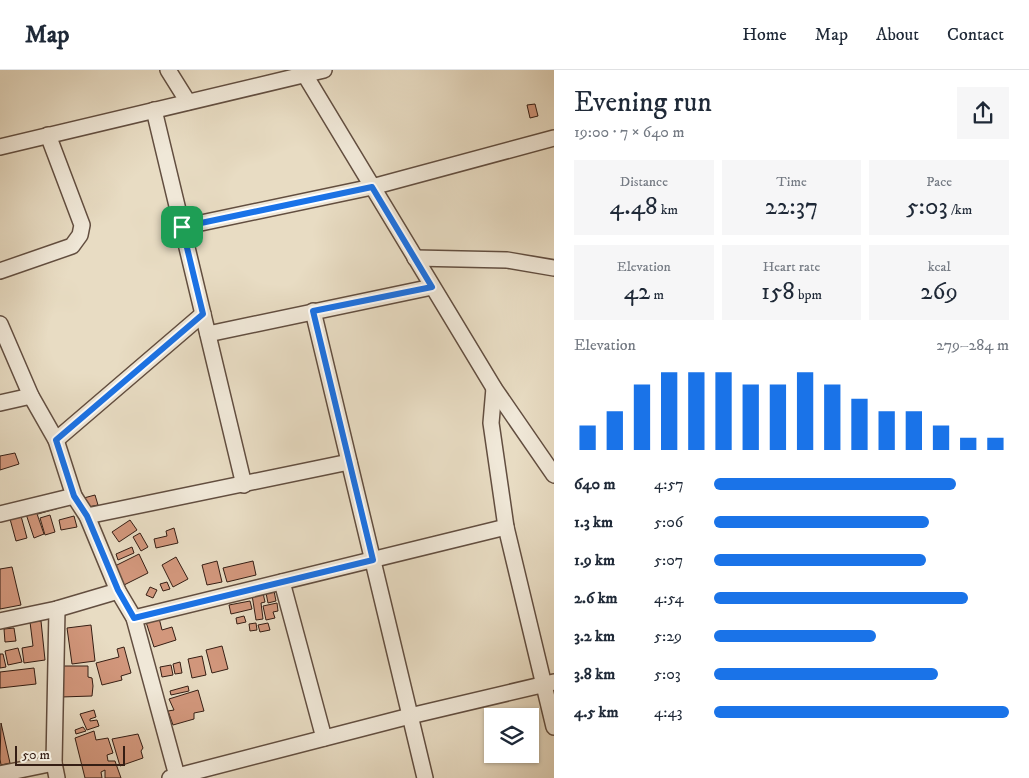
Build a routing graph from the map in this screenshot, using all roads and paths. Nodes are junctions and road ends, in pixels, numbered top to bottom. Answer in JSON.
{"nodes":[{"id":1,"x":168,"y":70,"type":"edge"},
{"id":2,"x":324,"y":70,"type":"edge"},
{"id":3,"x":303,"y":72,"type":"edge"},
{"id":4,"x":188,"y":102,"type":"junction"},
{"id":5,"x":154,"y":110,"type":"junction"},
{"id":6,"x":48,"y":135,"type":"junction"},
{"id":7,"x":554,"y":138,"type":"edge"},
{"id":8,"x":0,"y":147,"type":"edge"},
{"id":9,"x":372,"y":187,"type":"junction"},
{"id":10,"x":182,"y":227,"type":"junction"},
{"id":11,"x":415,"y":258,"type":"junction"},
{"id":12,"x":554,"y":268,"type":"edge"},
{"id":13,"x":0,"y":271,"type":"edge"},
{"id":14,"x":432,"y":287,"type":"junction"},
{"id":15,"x":313,"y":311,"type":"junction"},
{"id":16,"x":203,"y":314,"type":"junction"},
{"id":17,"x":0,"y":324,"type":"edge"},
{"id":18,"x":208,"y":334,"type":"junction"},
{"id":19,"x":494,"y":388,"type":"junction"},
{"id":20,"x":31,"y":396,"type":"junction"},
{"id":21,"x":0,"y":403,"type":"edge"},
{"id":22,"x":56,"y":440,"type":"junction"},
{"id":23,"x":349,"y":462,"type":"junction"},
{"id":24,"x":554,"y":475,"type":"edge"},
{"id":25,"x":244,"y":485,"type":"junction"},
{"id":26,"x":74,"y":496,"type":"junction"},
{"id":27,"x":0,"y":514,"type":"edge"},
{"id":28,"x":87,"y":516,"type":"junction"},
{"id":29,"x":506,"y":527,"type":"junction"},
{"id":30,"x":373,"y":560,"type":"junction"},
{"id":31,"x":282,"y":582,"type":"junction"},
{"id":32,"x":118,"y":590,"type":"junction"},
{"id":33,"x":57,"y":608,"type":"junction"},
{"id":34,"x":134,"y":618,"type":"junction"},
{"id":35,"x":0,"y":621,"type":"edge"},
{"id":36,"x":549,"y":683,"type":"edge"},
{"id":37,"x":410,"y":716,"type":"junction"},
{"id":38,"x":554,"y":727,"type":"edge"},
{"id":39,"x":324,"y":738,"type":"junction"},
{"id":40,"x":56,"y":771,"type":"edge"},
{"id":41,"x":0,"y":774,"type":"edge"},
{"id":42,"x":174,"y":777,"type":"edge"},
{"id":43,"x":425,"y":778,"type":"edge"}],
"edges":[{"from":1,"to":4,"type":"street"},
{"from":2,"to":3,"type":"street"},
{"from":3,"to":4,"type":"street"},
{"from":3,"to":9,"type":"street"},
{"from":4,"to":5,"type":"street"},
{"from":5,"to":6,"type":"street"},
{"from":5,"to":10,"type":"street"},
{"from":6,"to":8,"type":"street"},
{"from":6,"to":13,"type":"street"},
{"from":7,"to":9,"type":"street"},
{"from":9,"to":10,"type":"street"},
{"from":9,"to":11,"type":"street"},
{"from":10,"to":16,"type":"street"},
{"from":11,"to":12,"type":"street"},
{"from":11,"to":14,"type":"street"},
{"from":14,"to":15,"type":"street"},
{"from":14,"to":19,"type":"street"},
{"from":15,"to":18,"type":"street"},
{"from":15,"to":23,"type":"street"},
{"from":16,"to":18,"type":"street"},
{"from":16,"to":22,"type":"street"},
{"from":17,"to":20,"type":"street"},
{"from":18,"to":25,"type":"street"},
{"from":19,"to":24,"type":"street"},
{"from":19,"to":29,"type":"street"},
{"from":20,"to":21,"type":"street"},
{"from":20,"to":22,"type":"street"},
{"from":22,"to":26,"type":"street"},
{"from":23,"to":25,"type":"street"},
{"from":23,"to":30,"type":"street"},
{"from":25,"to":28,"type":"street"},
{"from":26,"to":27,"type":"street"},
{"from":26,"to":28,"type":"street"},
{"from":28,"to":32,"type":"street"},
{"from":29,"to":30,"type":"street"},
{"from":29,"to":36,"type":"street"},
{"from":30,"to":31,"type":"street"},
{"from":30,"to":37,"type":"street"},
{"from":31,"to":34,"type":"street"},
{"from":31,"to":39,"type":"street"},
{"from":32,"to":33,"type":"street"},
{"from":32,"to":34,"type":"street"},
{"from":33,"to":35,"type":"street"},
{"from":33,"to":40,"type":"street"},
{"from":34,"to":42,"type":"street"},
{"from":36,"to":37,"type":"street"},
{"from":36,"to":38,"type":"street"},
{"from":37,"to":39,"type":"street"},
{"from":37,"to":43,"type":"street"},
{"from":39,"to":42,"type":"street"},
{"from":40,"to":41,"type":"street"}]}
